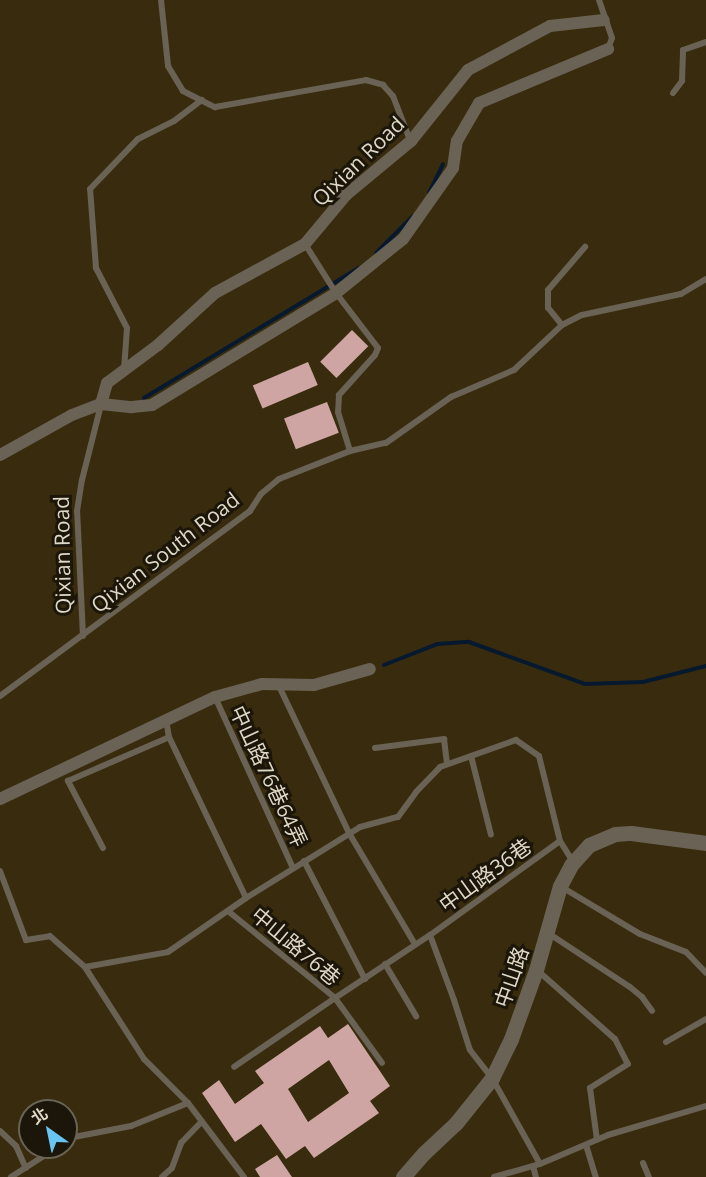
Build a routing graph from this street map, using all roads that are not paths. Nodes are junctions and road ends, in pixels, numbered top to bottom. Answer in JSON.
{"nodes":[{"id":1,"x":161,"y":0,"type":"edge"},
{"id":2,"x":598,"y":0,"type":"edge"},
{"id":3,"x":604,"y":20,"type":"junction"},
{"id":4,"x":706,"y":42,"type":"edge"},
{"id":5,"x":608,"y":49,"type":"joint"},
{"id":6,"x":673,"y":93,"type":"dead end"},
{"id":7,"x":202,"y":100,"type":"junction"},
{"id":8,"x":411,"y":141,"type":"junction"},
{"id":9,"x":305,"y":244,"type":"junction"},
{"id":10,"x":585,"y":247,"type":"dead end"},
{"id":11,"x":706,"y":279,"type":"edge"},
{"id":12,"x":336,"y":293,"type":"junction"},
{"id":13,"x":562,"y":325,"type":"junction"},
{"id":14,"x":124,"y":370,"type":"junction"},
{"id":15,"x":101,"y":404,"type":"junction"},
{"id":16,"x":350,"y":451,"type":"junction"},
{"id":17,"x":0,"y":455,"type":"edge"},
{"id":18,"x":83,"y":636,"type":"junction"},
{"id":19,"x":370,"y":669,"type":"dead end"},
{"id":20,"x":278,"y":684,"type":"junction"},
{"id":21,"x":0,"y":696,"type":"edge"},
{"id":22,"x":215,"y":697,"type":"junction"},
{"id":23,"x":166,"y":719,"type":"junction"},
{"id":24,"x":168,"y":737,"type":"junction"},
{"id":25,"x":375,"y":748,"type":"dead end"},
{"id":26,"x":471,"y":756,"type":"junction"},
{"id":27,"x":447,"y":763,"type":"junction"},
{"id":28,"x":0,"y":799,"type":"edge"},
{"id":29,"x":398,"y":817,"type":"joint"},
{"id":30,"x":349,"y":833,"type":"junction"},
{"id":31,"x":491,"y":835,"type":"dead end"},
{"id":32,"x":560,"y":841,"type":"junction"},
{"id":33,"x":706,"y":843,"type":"edge"},
{"id":34,"x":103,"y":848,"type":"dead end"},
{"id":35,"x":304,"y":861,"type":"junction"},
{"id":36,"x":573,"y":862,"type":"junction"},
{"id":37,"x":293,"y":868,"type":"junction"},
{"id":38,"x":0,"y":871,"type":"edge"},
{"id":39,"x":560,"y":886,"type":"junction"},
{"id":40,"x":246,"y":898,"type":"junction"},
{"id":41,"x":228,"y":911,"type":"junction"},
{"id":42,"x":547,"y":933,"type":"junction"},
{"id":43,"x":430,"y":935,"type":"junction"},
{"id":44,"x":415,"y":944,"type":"junction"},
{"id":45,"x":385,"y":964,"type":"junction"},
{"id":46,"x":85,"y":968,"type":"junction"},
{"id":47,"x":536,"y":970,"type":"junction"},
{"id":48,"x":706,"y":973,"type":"edge"},
{"id":49,"x":365,"y":979,"type":"junction"},
{"id":50,"x":336,"y":998,"type":"junction"},
{"id":51,"x":652,"y":1011,"type":"dead end"},
{"id":52,"x":416,"y":1016,"type":"dead end"},
{"id":53,"x":706,"y":1018,"type":"edge"},
{"id":54,"x":666,"y":1042,"type":"dead end"},
{"id":55,"x":382,"y":1064,"type":"dead end"},
{"id":56,"x":234,"y":1066,"type":"dead end"},
{"id":57,"x":492,"y":1078,"type":"junction"},
{"id":58,"x":188,"y":1103,"type":"junction"},
{"id":59,"x":706,"y":1106,"type":"edge"},
{"id":60,"x":202,"y":1121,"type":"junction"},
{"id":61,"x":0,"y":1131,"type":"edge"},
{"id":62,"x":78,"y":1136,"type":"edge"},
{"id":63,"x":597,"y":1140,"type":"junction"},
{"id":64,"x":586,"y":1145,"type":"junction"},
{"id":65,"x":40,"y":1159,"type":"edge"},
{"id":66,"x":643,"y":1163,"type":"dead end"},
{"id":67,"x":537,"y":1165,"type":"junction"},
{"id":68,"x":26,"y":1168,"type":"junction"},
{"id":69,"x":11,"y":1177,"type":"edge"},
{"id":70,"x":162,"y":1177,"type":"edge"},
{"id":71,"x":244,"y":1177,"type":"edge"},
{"id":72,"x":404,"y":1177,"type":"edge"},
{"id":73,"x":494,"y":1177,"type":"edge"},
{"id":74,"x":536,"y":1177,"type":"edge"},
{"id":75,"x":596,"y":1177,"type":"edge"},
{"id":76,"x":649,"y":1177,"type":"edge"}],
"edges":[{"from":1,"to":7,"type":"lane"},
{"from":2,"to":3,"type":"lane"},
{"from":3,"to":5,"type":"lane"},
{"from":3,"to":8,"type":"street","name":"Qixian Road"},
{"from":4,"to":6,"type":"lane"},
{"from":5,"to":12,"type":"street"},
{"from":7,"to":8,"type":"lane"},
{"from":7,"to":14,"type":"lane"},
{"from":8,"to":9,"type":"street","name":"Qixian Road"},
{"from":9,"to":12,"type":"lane"},
{"from":9,"to":14,"type":"street","name":"Qixian Road"},
{"from":10,"to":13,"type":"lane"},
{"from":11,"to":13,"type":"lane","name":"Qixian South Road"},
{"from":12,"to":15,"type":"street"},
{"from":12,"to":16,"type":"lane"},
{"from":13,"to":16,"type":"lane","name":"Qixian South Road"},
{"from":14,"to":15,"type":"street","name":"Qixian Road"},
{"from":15,"to":17,"type":"street"},
{"from":15,"to":18,"type":"lane","name":"Qixian Road"},
{"from":16,"to":18,"type":"lane","name":"Qixian South Road"},
{"from":18,"to":21,"type":"lane","name":"Qixian South Road"},
{"from":19,"to":20,"type":"street"},
{"from":20,"to":22,"type":"street"},
{"from":20,"to":30,"type":"lane"},
{"from":22,"to":23,"type":"street"},
{"from":22,"to":37,"type":"lane","name":"中山路76巷64弄"},
{"from":23,"to":24,"type":"lane"},
{"from":23,"to":28,"type":"street"},
{"from":24,"to":34,"type":"lane"},
{"from":24,"to":40,"type":"lane"},
{"from":25,"to":27,"type":"lane"},
{"from":26,"to":27,"type":"lane","name":"中山路36巷"},
{"from":26,"to":31,"type":"lane","name":"中山路36巷"},
{"from":26,"to":32,"type":"lane","name":"中山路36巷"},
{"from":27,"to":29,"type":"lane","name":"中山路36巷"},
{"from":29,"to":30,"type":"lane","name":"中山路76巷64弄"},
{"from":30,"to":35,"type":"lane","name":"中山路76巷64弄"},
{"from":30,"to":44,"type":"lane"},
{"from":32,"to":36,"type":"lane","name":"中山路36巷"},
{"from":32,"to":43,"type":"lane","name":"中山路36巷"},
{"from":33,"to":36,"type":"street","name":"中山路"},
{"from":35,"to":37,"type":"lane","name":"中山路76巷64弄"},
{"from":35,"to":49,"type":"lane"},
{"from":36,"to":39,"type":"street","name":"中山路"},
{"from":37,"to":40,"type":"lane","name":"中山路76巷64弄"},
{"from":38,"to":46,"type":"lane"},
{"from":39,"to":42,"type":"street","name":"中山路"},
{"from":39,"to":48,"type":"lane"},
{"from":40,"to":41,"type":"lane","name":"中山路76巷"},
{"from":41,"to":46,"type":"lane","name":"中山路76巷"},
{"from":41,"to":50,"type":"lane","name":"中山路76巷"},
{"from":42,"to":47,"type":"street","name":"中山路"},
{"from":42,"to":51,"type":"lane"},
{"from":43,"to":44,"type":"lane","name":"中山路36巷"},
{"from":43,"to":57,"type":"lane"},
{"from":44,"to":45,"type":"lane","name":"中山路36巷"},
{"from":45,"to":49,"type":"lane","name":"中山路36巷"},
{"from":45,"to":52,"type":"lane"},
{"from":46,"to":58,"type":"lane"},
{"from":47,"to":57,"type":"street","name":"中山路"},
{"from":47,"to":63,"type":"lane"},
{"from":49,"to":50,"type":"lane","name":"中山路36巷"},
{"from":50,"to":55,"type":"lane"},
{"from":50,"to":56,"type":"lane","name":"中山路76巷"},
{"from":53,"to":54,"type":"lane"},
{"from":57,"to":67,"type":"lane"},
{"from":57,"to":72,"type":"street","name":"中山路"},
{"from":58,"to":60,"type":"lane"},
{"from":58,"to":62,"type":"lane"},
{"from":59,"to":63,"type":"lane"},
{"from":60,"to":70,"type":"lane"},
{"from":60,"to":71,"type":"lane"},
{"from":61,"to":68,"type":"lane"},
{"from":63,"to":64,"type":"lane"},
{"from":64,"to":67,"type":"lane"},
{"from":64,"to":75,"type":"lane"},
{"from":65,"to":68,"type":"lane"},
{"from":66,"to":76,"type":"lane"},
{"from":67,"to":73,"type":"lane"},
{"from":67,"to":74,"type":"lane"},
{"from":68,"to":69,"type":"lane"}]}
